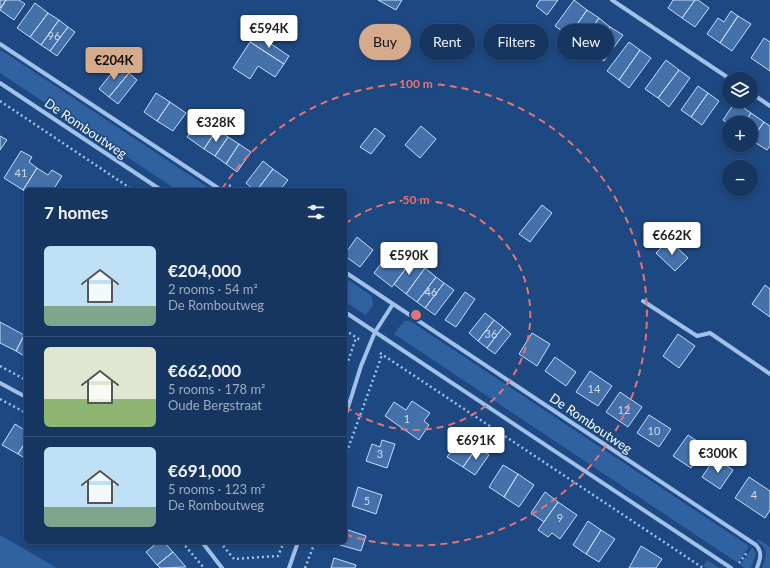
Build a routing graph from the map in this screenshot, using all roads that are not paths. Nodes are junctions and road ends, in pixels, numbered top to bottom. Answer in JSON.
{"nodes":[{"id":1,"x":612,"y":0,"type":"edge"},
{"id":2,"x":0,"y":44,"type":"edge"},
{"id":3,"x":722,"y":74,"type":"edge"},
{"id":4,"x":0,"y":83,"type":"edge"},
{"id":5,"x":758,"y":98,"type":"edge"},
{"id":6,"x":770,"y":106,"type":"edge"},
{"id":7,"x":158,"y":188,"type":"edge"},
{"id":8,"x":218,"y":188,"type":"edge"},
{"id":9,"x":347,"y":273,"type":"edge"},
{"id":10,"x":643,"y":301,"type":"dead end"},
{"id":11,"x":393,"y":304,"type":"junction"},
{"id":12,"x":347,"y":313,"type":"edge"},
{"id":13,"x":375,"y":332,"type":"junction"},
{"id":14,"x":770,"y":374,"type":"edge"},
{"id":15,"x":0,"y":384,"type":"edge"},
{"id":16,"x":24,"y":396,"type":"edge"},
{"id":17,"x":347,"y":411,"type":"edge"},
{"id":18,"x":204,"y":544,"type":"edge"},
{"id":19,"x":297,"y":544,"type":"edge"},
{"id":20,"x":222,"y":568,"type":"edge"},
{"id":21,"x":288,"y":568,"type":"edge"},
{"id":22,"x":731,"y":568,"type":"edge"},
{"id":23,"x":757,"y":568,"type":"edge"}],
"edges":[{"from":1,"to":3,"type":"street"},
{"from":2,"to":8,"type":"street","name":"De Romboutweg"},
{"from":4,"to":7,"type":"street","name":"De Romboutweg"},
{"from":5,"to":6,"type":"street"},
{"from":9,"to":11,"type":"street","name":"De Romboutweg"},
{"from":10,"to":14,"type":"street"},
{"from":11,"to":13,"type":"street"},
{"from":11,"to":23,"type":"street","name":"De Romboutweg"},
{"from":12,"to":13,"type":"street"},
{"from":13,"to":17,"type":"street"},
{"from":13,"to":22,"type":"street"},
{"from":15,"to":16,"type":"street"},
{"from":18,"to":20,"type":"street"},
{"from":19,"to":21,"type":"street"}]}
